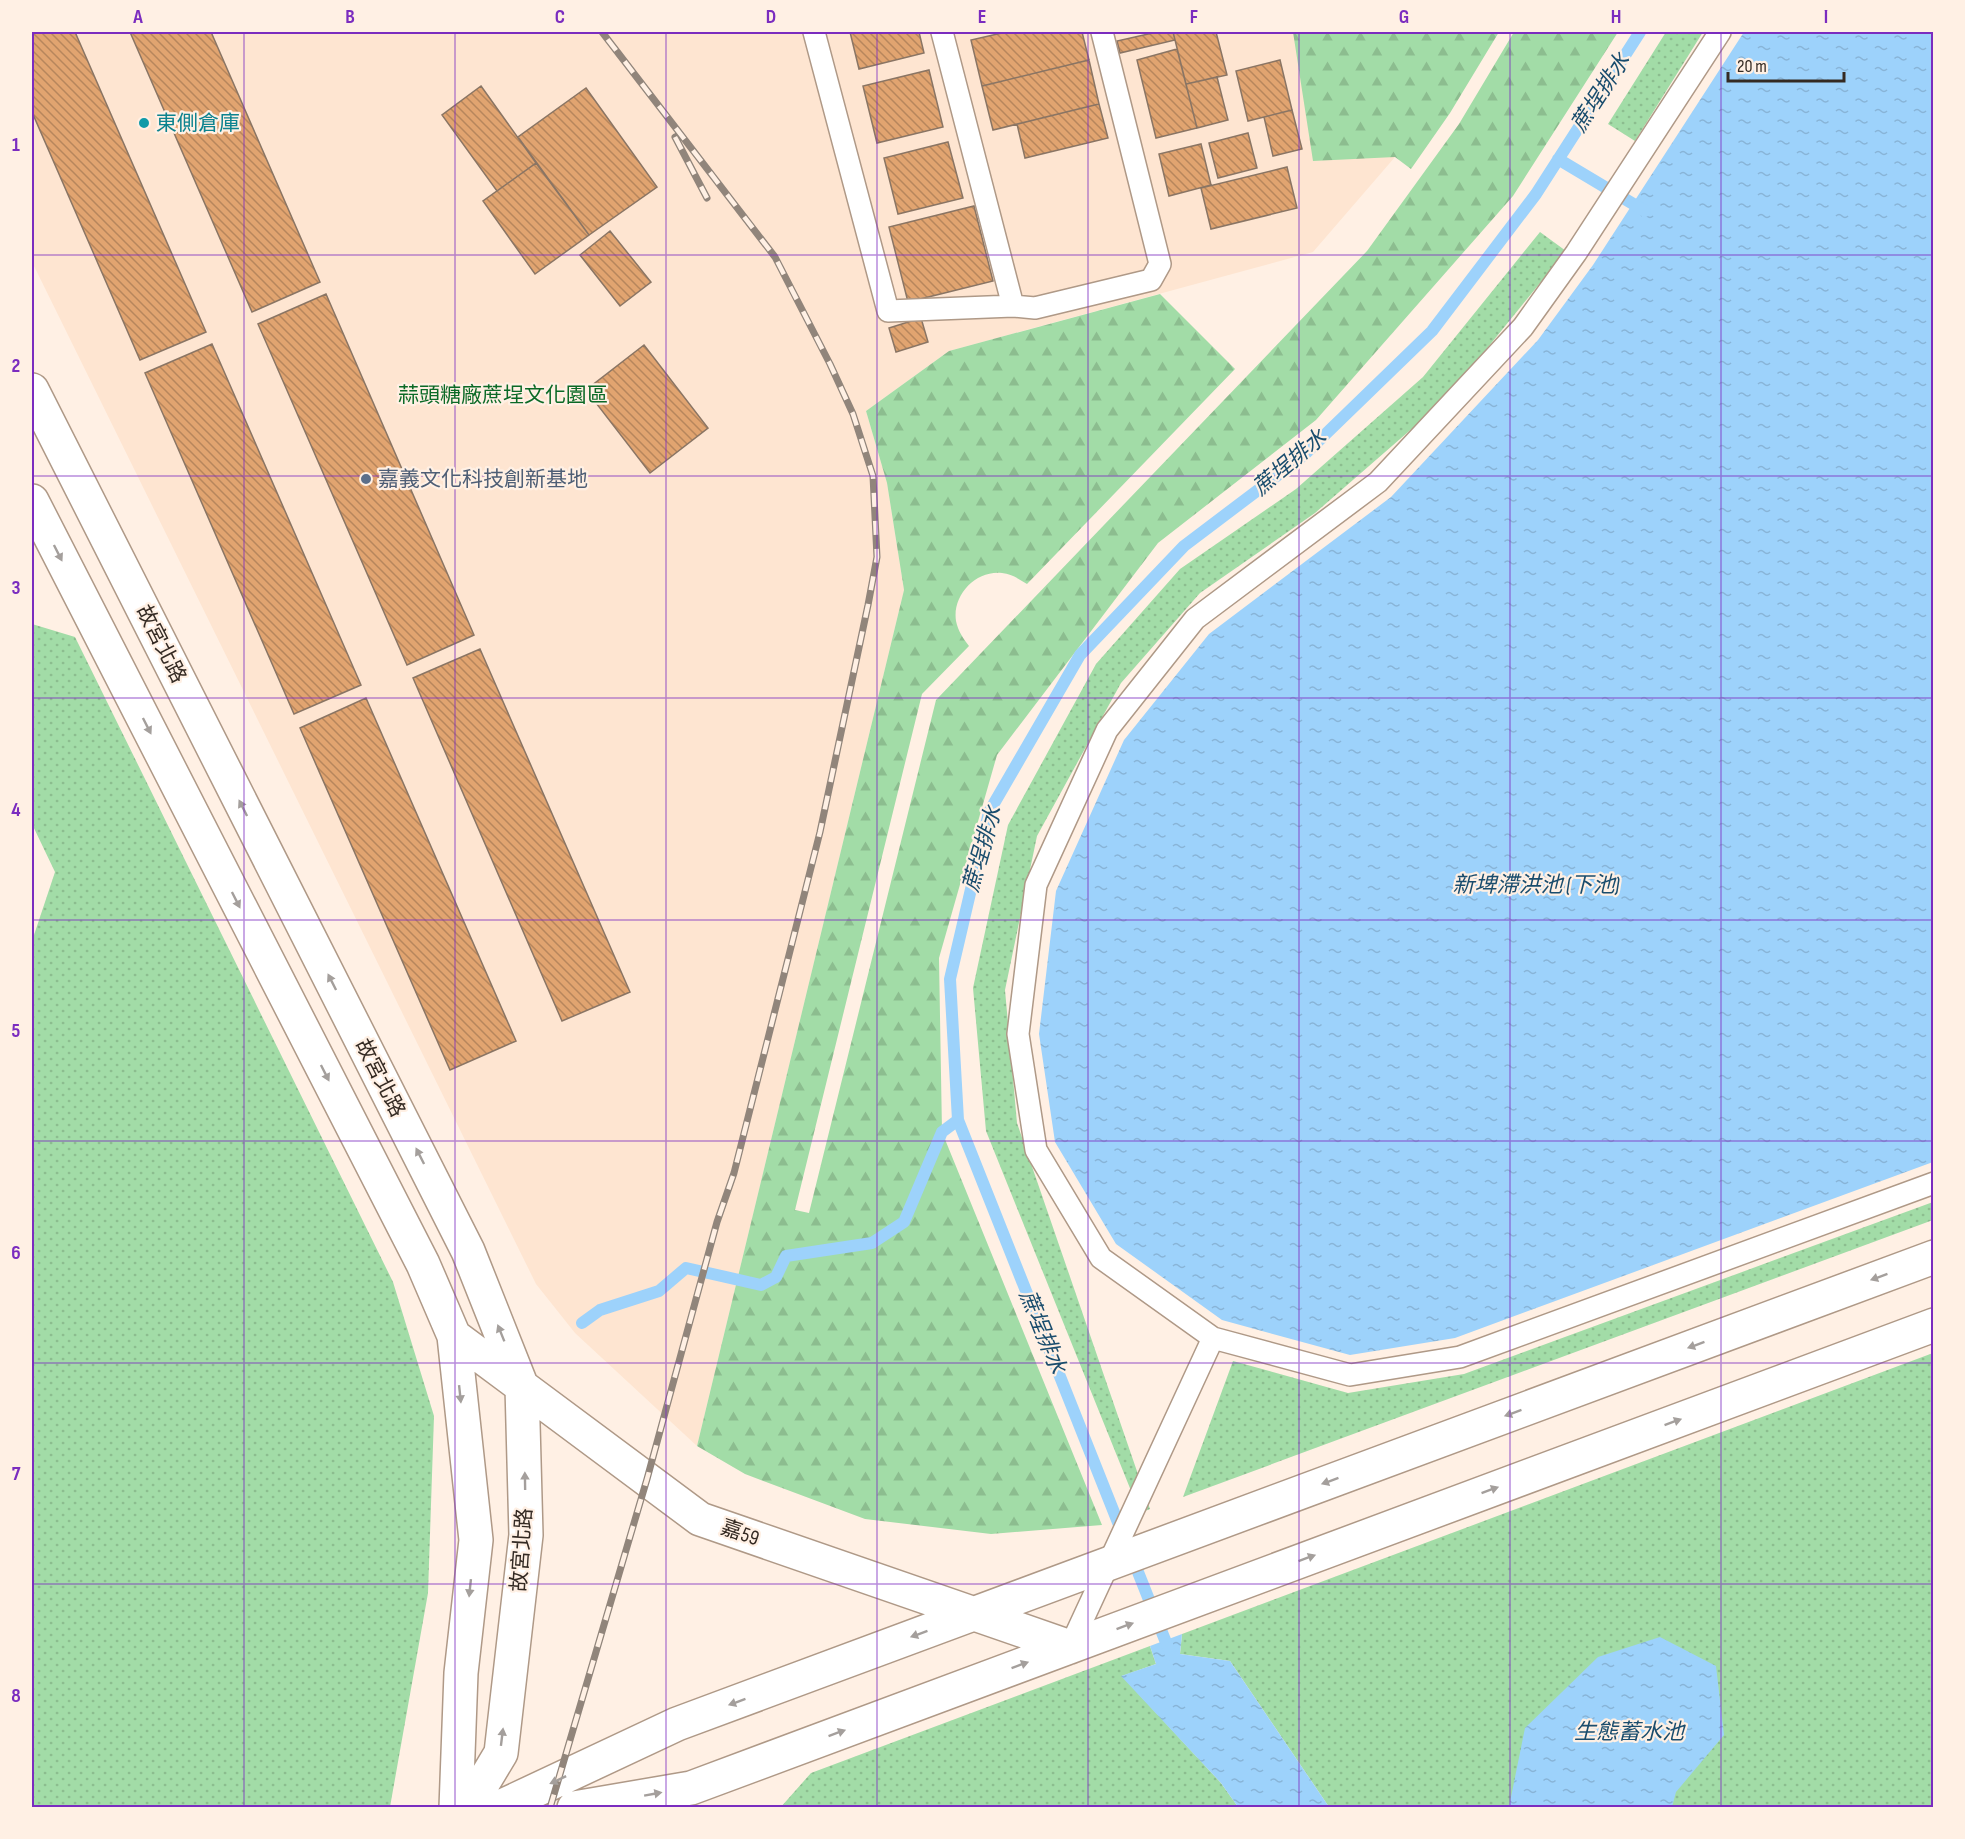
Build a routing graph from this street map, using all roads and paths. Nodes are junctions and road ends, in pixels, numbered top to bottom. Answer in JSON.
{"nodes":[{"id":1,"x":814,"y":32,"type":"edge"},
{"id":2,"x":942,"y":32,"type":"edge"},
{"id":3,"x":1102,"y":32,"type":"edge"},
{"id":4,"x":1720,"y":32,"type":"edge"},
{"id":5,"x":1014,"y":306,"type":"junction"},
{"id":6,"x":32,"y":390,"type":"edge"},
{"id":7,"x":32,"y":501,"type":"edge"},
{"id":8,"x":1934,"y":1183,"type":"edge"},
{"id":9,"x":1934,"y":1257,"type":"edge"},
{"id":10,"x":1934,"y":1326,"type":"edge"},
{"id":11,"x":454,"y":1336,"type":"junction"},
{"id":12,"x":1214,"y":1338,"type":"junction"},
{"id":13,"x":522,"y":1387,"type":"junction"},
{"id":14,"x":1109,"y":1564,"type":"junction"},
{"id":15,"x":974,"y":1614,"type":"junction"},
{"id":16,"x":1070,"y":1647,"type":"junction"},
{"id":17,"x":456,"y":1808,"type":"edge"},
{"id":18,"x":468,"y":1808,"type":"edge"},
{"id":19,"x":498,"y":1808,"type":"edge"},
{"id":20,"x":574,"y":1808,"type":"edge"}],
"edges":[{"from":1,"to":5,"type":"lane"},
{"from":2,"to":5,"type":"lane"},
{"from":3,"to":5,"type":"lane"},
{"from":4,"to":12,"type":"lane"},
{"from":13,"to":6,"type":"street","name":"故宮北路","one_way":true},
{"from":7,"to":11,"type":"street","one_way":true},
{"from":8,"to":12,"type":"lane"},
{"from":9,"to":14,"type":"street","one_way":true},
{"from":16,"to":10,"type":"street","one_way":true},
{"from":11,"to":13,"type":"street","name":"嘉59"},
{"from":11,"to":17,"type":"street","one_way":true},
{"from":12,"to":14,"type":"lane"},
{"from":13,"to":15,"type":"street","name":"嘉59"},
{"from":18,"to":13,"type":"street","name":"故宮北路","one_way":true},
{"from":14,"to":15,"type":"street"},
{"from":14,"to":16,"type":"lane"},
{"from":15,"to":16,"type":"street","name":"嘉59"},
{"from":15,"to":19,"type":"street","one_way":true},
{"from":20,"to":16,"type":"street","one_way":true}]}
